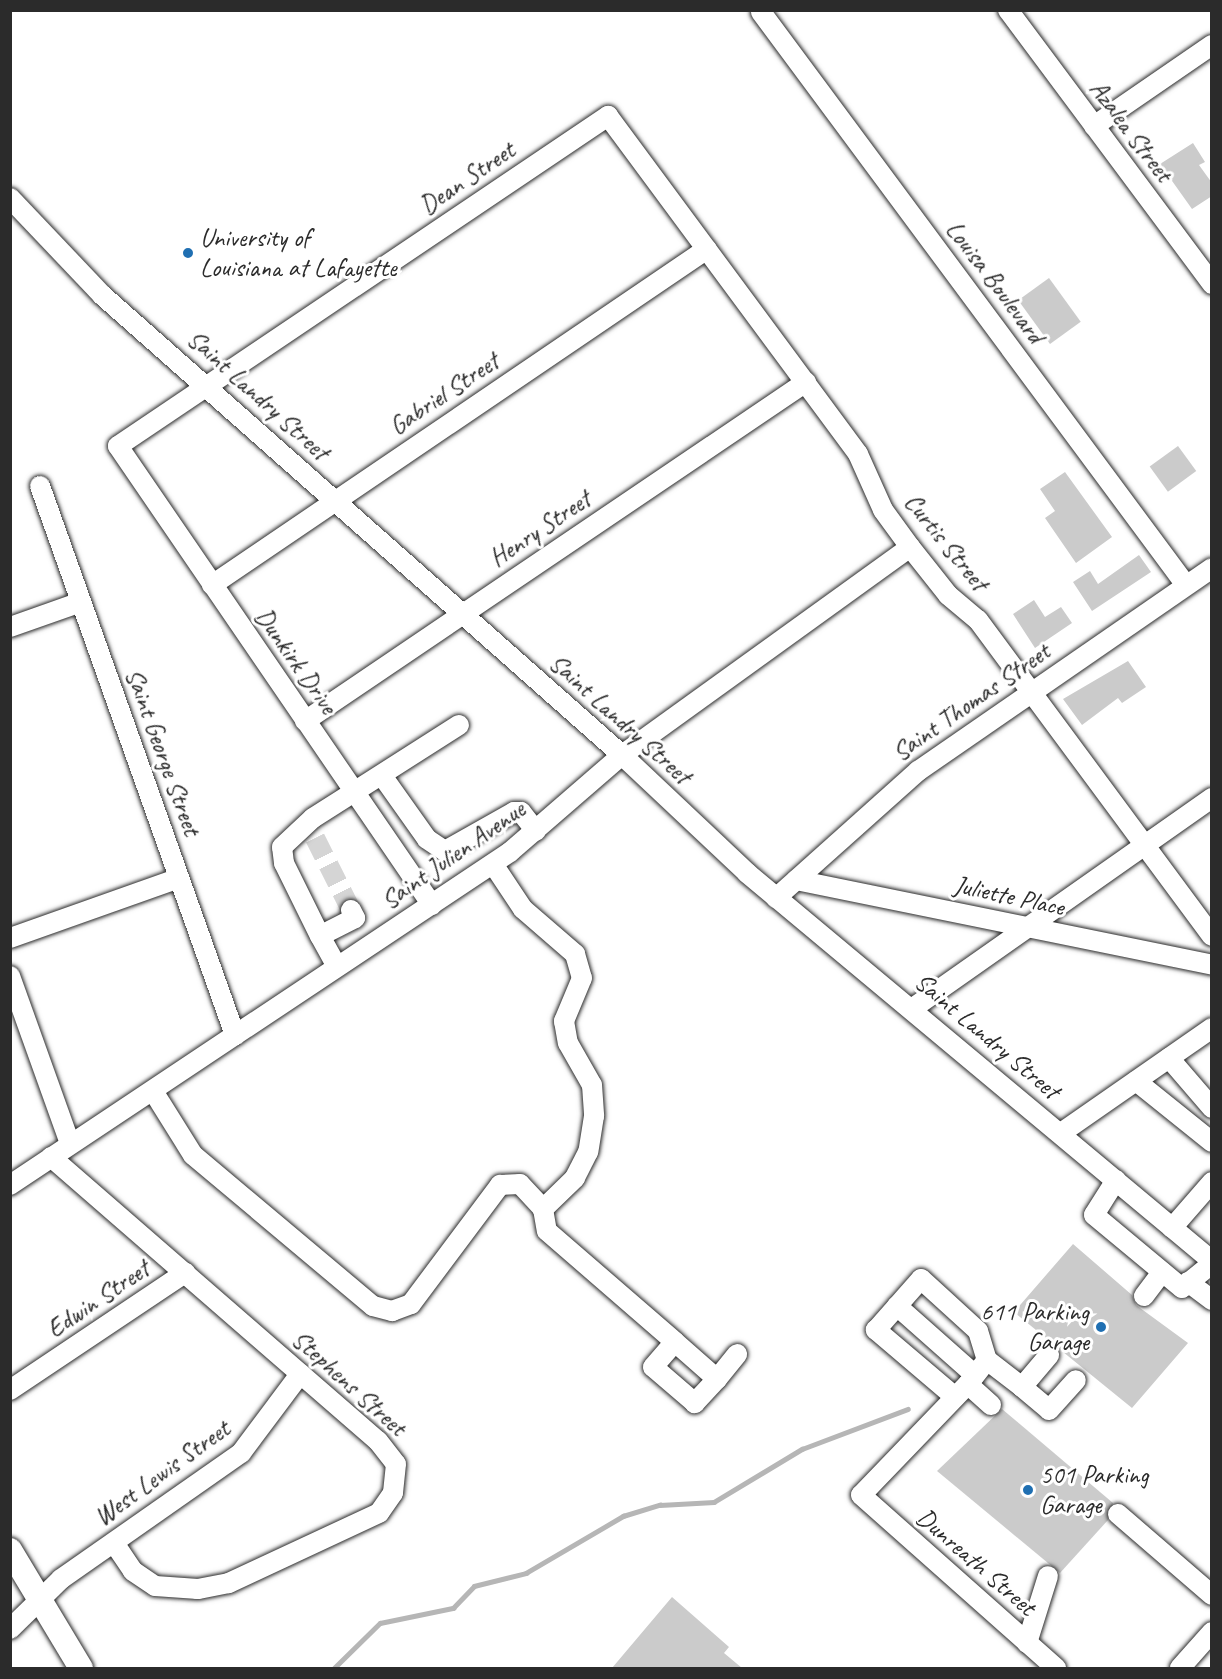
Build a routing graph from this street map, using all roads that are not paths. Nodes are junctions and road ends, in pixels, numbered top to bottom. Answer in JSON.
{"nodes":[{"id":1,"x":1008,"y":10,"type":"edge"},
{"id":2,"x":761,"y":12,"type":"edge"},
{"id":3,"x":1212,"y":45,"type":"edge"},
{"id":4,"x":608,"y":116,"type":"joint"},
{"id":5,"x":1094,"y":126,"type":"junction"},
{"id":6,"x":10,"y":198,"type":"edge"},
{"id":7,"x":707,"y":249,"type":"junction"},
{"id":8,"x":1212,"y":284,"type":"edge"},
{"id":9,"x":806,"y":382,"type":"junction"},
{"id":10,"x":207,"y":387,"type":"junction"},
{"id":11,"x":118,"y":446,"type":"joint"},
{"id":12,"x":40,"y":486,"type":"dead end"},
{"id":13,"x":336,"y":501,"type":"junction"},
{"id":14,"x":910,"y":547,"type":"junction"},
{"id":15,"x":1212,"y":568,"type":"edge"},
{"id":16,"x":212,"y":585,"type":"junction"},
{"id":17,"x":1186,"y":585,"type":"junction"},
{"id":18,"x":81,"y":602,"type":"junction"},
{"id":19,"x":463,"y":614,"type":"junction"},
{"id":20,"x":10,"y":627,"type":"edge"},
{"id":21,"x":1031,"y":692,"type":"junction"},
{"id":22,"x":305,"y":721,"type":"junction"},
{"id":23,"x":459,"y":725,"type":"dead end"},
{"id":24,"x":622,"y":755,"type":"junction"},
{"id":25,"x":383,"y":777,"type":"junction"},
{"id":26,"x":355,"y":794,"type":"junction"},
{"id":27,"x":1212,"y":798,"type":"edge"},
{"id":28,"x":536,"y":831,"type":"junction"},
{"id":29,"x":1144,"y":844,"type":"junction"},
{"id":30,"x":493,"y":864,"type":"junction"},
{"id":31,"x":179,"y":878,"type":"junction"},
{"id":32,"x":796,"y":880,"type":"junction"},
{"id":33,"x":776,"y":898,"type":"junction"},
{"id":34,"x":432,"y":905,"type":"junction"},
{"id":35,"x":351,"y":910,"type":"dead end"},
{"id":36,"x":1024,"y":927,"type":"junction"},
{"id":37,"x":321,"y":936,"type":"junction"},
{"id":38,"x":1212,"y":936,"type":"edge"},
{"id":39,"x":10,"y":938,"type":"edge"},
{"id":40,"x":1212,"y":965,"type":"edge"},
{"id":41,"x":337,"y":967,"type":"junction"},
{"id":42,"x":10,"y":976,"type":"edge"},
{"id":43,"x":913,"y":1008,"type":"junction"},
{"id":44,"x":1211,"y":1031,"type":"edge"},
{"id":45,"x":235,"y":1035,"type":"junction"},
{"id":46,"x":1169,"y":1058,"type":"junction"},
{"id":47,"x":1136,"y":1081,"type":"junction"},
{"id":48,"x":153,"y":1091,"type":"junction"},
{"id":49,"x":1212,"y":1108,"type":"edge"},
{"id":50,"x":1207,"y":1130,"type":"edge"},
{"id":51,"x":1061,"y":1133,"type":"junction"},
{"id":52,"x":70,"y":1144,"type":"junction"},
{"id":53,"x":51,"y":1157,"type":"junction"},
{"id":54,"x":1116,"y":1180,"type":"junction"},
{"id":55,"x":1212,"y":1182,"type":"edge"},
{"id":56,"x":10,"y":1185,"type":"edge"},
{"id":57,"x":543,"y":1209,"type":"junction"},
{"id":58,"x":1172,"y":1228,"type":"junction"},
{"id":59,"x":1212,"y":1263,"type":"edge"},
{"id":60,"x":1162,"y":1272,"type":"junction"},
{"id":61,"x":185,"y":1273,"type":"junction"},
{"id":62,"x":1188,"y":1282,"type":"junction"},
{"id":63,"x":1144,"y":1296,"type":"dead end"},
{"id":64,"x":1212,"y":1300,"type":"edge"},
{"id":65,"x":897,"y":1306,"type":"junction"},
{"id":66,"x":675,"y":1342,"type":"junction"},
{"id":67,"x":737,"y":1354,"type":"dead end"},
{"id":68,"x":1049,"y":1355,"type":"dead end"},
{"id":69,"x":300,"y":1374,"type":"junction"},
{"id":70,"x":717,"y":1379,"type":"junction"},
{"id":71,"x":971,"y":1379,"type":"junction"},
{"id":72,"x":1076,"y":1380,"type":"dead end"},
{"id":73,"x":1022,"y":1387,"type":"junction"},
{"id":74,"x":10,"y":1390,"type":"edge"},
{"id":75,"x":991,"y":1405,"type":"dead end"},
{"id":76,"x":1118,"y":1514,"type":"dead end"},
{"id":77,"x":114,"y":1543,"type":"junction"},
{"id":78,"x":10,"y":1550,"type":"edge"},
{"id":79,"x":1047,"y":1576,"type":"dead end"},
{"id":80,"x":1212,"y":1595,"type":"edge"},
{"id":81,"x":40,"y":1599,"type":"junction"},
{"id":82,"x":10,"y":1629,"type":"edge"},
{"id":83,"x":1212,"y":1632,"type":"edge"},
{"id":84,"x":1027,"y":1643,"type":"junction"},
{"id":85,"x":81,"y":1668,"type":"edge"},
{"id":86,"x":1056,"y":1668,"type":"edge"},
{"id":87,"x":1180,"y":1668,"type":"edge"}],
"edges":[{"from":1,"to":5,"type":"street","name":"Azalea Street"},
{"from":2,"to":17,"type":"street","name":"Louisa Boulevard"},
{"from":3,"to":5,"type":"street"},
{"from":4,"to":7,"type":"street","name":"Curtis Street"},
{"from":4,"to":10,"type":"street","name":"Dean Street"},
{"from":5,"to":8,"type":"street","name":"Azalea Street"},
{"from":6,"to":10,"type":"street","name":"Saint Landry Street"},
{"from":7,"to":9,"type":"street","name":"Curtis Street"},
{"from":7,"to":13,"type":"street","name":"Gabriel Street"},
{"from":9,"to":14,"type":"street","name":"Curtis Street"},
{"from":9,"to":19,"type":"street","name":"Henry Street"},
{"from":10,"to":11,"type":"street","name":"Dean Street"},
{"from":10,"to":13,"type":"street","name":"Saint Landry Street"},
{"from":11,"to":16,"type":"street","name":"Dunkirk Drive"},
{"from":12,"to":18,"type":"street","name":"Saint George Street"},
{"from":13,"to":16,"type":"street","name":"Gabriel Street"},
{"from":13,"to":19,"type":"street","name":"Saint Landry Street"},
{"from":14,"to":21,"type":"street","name":"Curtis Street"},
{"from":14,"to":24,"type":"street","name":"Saint Julien Avenue"},
{"from":15,"to":17,"type":"street","name":"Saint Thomas Street"},
{"from":16,"to":22,"type":"street","name":"Dunkirk Drive"},
{"from":17,"to":21,"type":"street","name":"Saint Thomas Street"},
{"from":18,"to":20,"type":"street"},
{"from":18,"to":31,"type":"street","name":"Saint George Street"},
{"from":19,"to":22,"type":"street","name":"Henry Street"},
{"from":19,"to":24,"type":"street","name":"Saint Landry Street"},
{"from":21,"to":29,"type":"street","name":"Curtis Street"},
{"from":21,"to":32,"type":"street","name":"Saint Thomas Street"},
{"from":22,"to":26,"type":"street","name":"Dunkirk Drive"},
{"from":23,"to":25,"type":"street"},
{"from":24,"to":28,"type":"street","name":"Saint Julien Avenue"},
{"from":24,"to":33,"type":"street","name":"Saint Landry Street"},
{"from":25,"to":26,"type":"street"},
{"from":25,"to":28,"type":"street"},
{"from":26,"to":34,"type":"street","name":"Dunkirk Drive"},
{"from":26,"to":37,"type":"street"},
{"from":27,"to":29,"type":"street"},
{"from":28,"to":30,"type":"street","name":"Saint Julien Avenue"},
{"from":29,"to":36,"type":"street"},
{"from":29,"to":38,"type":"street","name":"Curtis Street"},
{"from":30,"to":34,"type":"street","name":"Saint Julien Avenue"},
{"from":30,"to":57,"type":"street"},
{"from":31,"to":39,"type":"street"},
{"from":31,"to":45,"type":"street","name":"Saint George Street"},
{"from":32,"to":33,"type":"street","name":"Saint Thomas Street"},
{"from":32,"to":36,"type":"street","name":"Juliette Place"},
{"from":33,"to":43,"type":"street","name":"Saint Landry Street"},
{"from":34,"to":41,"type":"street","name":"Saint Julien Avenue"},
{"from":35,"to":37,"type":"street"},
{"from":36,"to":40,"type":"street","name":"Juliette Place"},
{"from":36,"to":43,"type":"street"},
{"from":37,"to":41,"type":"street"},
{"from":41,"to":45,"type":"street","name":"Saint Julien Avenue"},
{"from":42,"to":52,"type":"street"},
{"from":43,"to":51,"type":"street","name":"Saint Landry Street"},
{"from":44,"to":46,"type":"street"},
{"from":45,"to":48,"type":"street","name":"Saint Julien Avenue"},
{"from":46,"to":47,"type":"street"},
{"from":46,"to":49,"type":"street"},
{"from":47,"to":50,"type":"street"},
{"from":47,"to":51,"type":"street"},
{"from":48,"to":52,"type":"street","name":"Saint Julien Avenue"},
{"from":48,"to":57,"type":"street"},
{"from":51,"to":54,"type":"street","name":"Saint Landry Street"},
{"from":52,"to":53,"type":"street","name":"Saint Julien Avenue"},
{"from":53,"to":56,"type":"street","name":"Saint Julien Avenue"},
{"from":53,"to":61,"type":"street","name":"Stephens Street"},
{"from":54,"to":58,"type":"street","name":"Saint Landry Street"},
{"from":54,"to":60,"type":"street"},
{"from":55,"to":58,"type":"street"},
{"from":57,"to":66,"type":"street"},
{"from":58,"to":59,"type":"street","name":"Saint Landry Street"},
{"from":59,"to":62,"type":"street"},
{"from":60,"to":62,"type":"street"},
{"from":60,"to":63,"type":"street"},
{"from":61,"to":69,"type":"street","name":"Stephens Street"},
{"from":61,"to":74,"type":"street","name":"Edwin Street"},
{"from":62,"to":64,"type":"street"},
{"from":65,"to":71,"type":"street"},
{"from":65,"to":71,"type":"street"},
{"from":65,"to":71,"type":"street"},
{"from":66,"to":70,"type":"street"},
{"from":66,"to":70,"type":"street"},
{"from":67,"to":70,"type":"street"},
{"from":68,"to":73,"type":"street"},
{"from":69,"to":77,"type":"street","name":"West Lewis Street"},
{"from":69,"to":77,"type":"street","name":"Stephens Street"},
{"from":71,"to":73,"type":"street"},
{"from":71,"to":75,"type":"street"},
{"from":71,"to":84,"type":"street","name":"Dunreath Street"},
{"from":72,"to":73,"type":"street"},
{"from":76,"to":80,"type":"street"},
{"from":77,"to":81,"type":"street","name":"West Lewis Street"},
{"from":78,"to":81,"type":"main road"},
{"from":79,"to":84,"type":"street"},
{"from":81,"to":82,"type":"street","name":"West Lewis Street"},
{"from":81,"to":85,"type":"main road"},
{"from":83,"to":87,"type":"street"},
{"from":84,"to":86,"type":"street","name":"Dunreath Street"}]}
